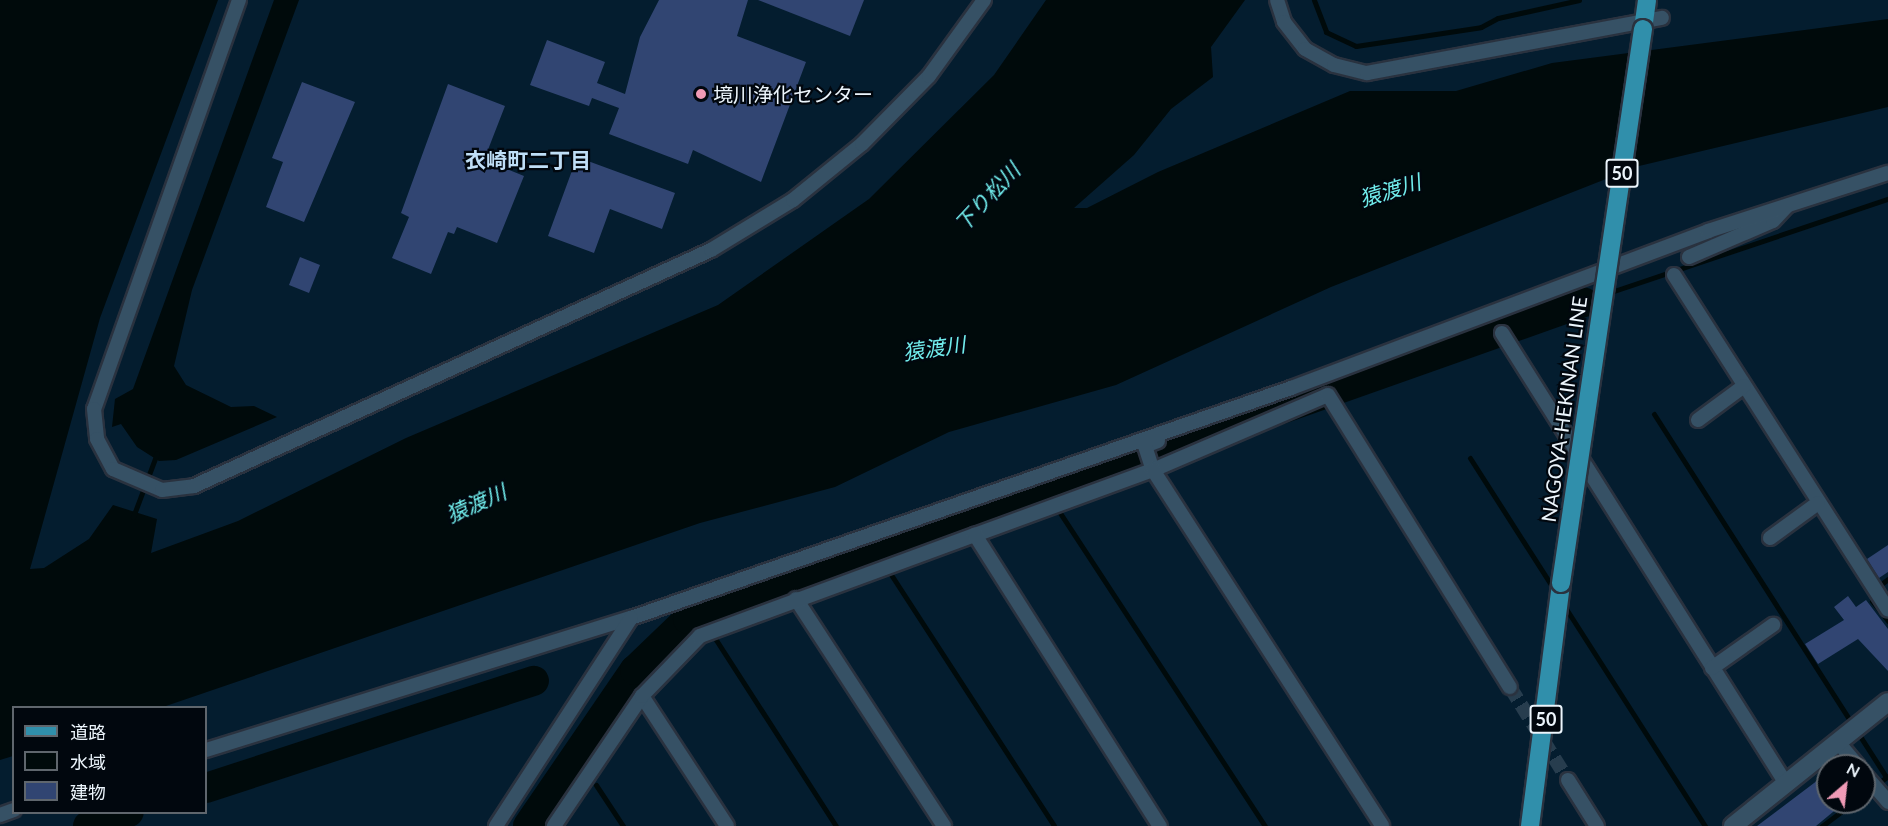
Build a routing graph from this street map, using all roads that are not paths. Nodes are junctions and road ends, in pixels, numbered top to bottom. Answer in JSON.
{"nodes":[{"id":1,"x":239,"y":0,"type":"edge"},
{"id":2,"x":984,"y":0,"type":"edge"},
{"id":3,"x":1277,"y":0,"type":"edge"},
{"id":4,"x":1647,"y":0,"type":"edge"},
{"id":5,"x":1650,"y":22,"type":"junction"},
{"id":6,"x":1888,"y":172,"type":"edge"},
{"id":7,"x":1788,"y":204,"type":"junction"},
{"id":8,"x":1689,"y":257,"type":"dead end"},
{"id":9,"x":1674,"y":275,"type":"dead end"},
{"id":10,"x":1503,"y":333,"type":"dead end"},
{"id":11,"x":1744,"y":386,"type":"junction"},
{"id":12,"x":1214,"y":415,"type":"junction"},
{"id":13,"x":1698,"y":420,"type":"dead end"},
{"id":14,"x":1152,"y":470,"type":"junction"},
{"id":15,"x":1818,"y":503,"type":"junction"},
{"id":16,"x":975,"y":535,"type":"junction"},
{"id":17,"x":1770,"y":538,"type":"dead end"},
{"id":18,"x":796,"y":599,"type":"junction"},
{"id":19,"x":1888,"y":609,"type":"edge"},
{"id":20,"x":631,"y":618,"type":"junction"},
{"id":21,"x":1773,"y":625,"type":"dead end"},
{"id":22,"x":1712,"y":668,"type":"junction"},
{"id":23,"x":1510,"y":687,"type":"tunnel mouth"},
{"id":24,"x":642,"y":696,"type":"junction"},
{"id":25,"x":1888,"y":702,"type":"edge"},
{"id":26,"x":1841,"y":738,"type":"junction"},
{"id":27,"x":207,"y":750,"type":"edge"},
{"id":28,"x":1851,"y":754,"type":"edge"},
{"id":29,"x":1568,"y":780,"type":"tunnel mouth"},
{"id":30,"x":1785,"y":782,"type":"junction"},
{"id":31,"x":496,"y":826,"type":"edge"},
{"id":32,"x":554,"y":826,"type":"edge"},
{"id":33,"x":728,"y":826,"type":"edge"},
{"id":34,"x":944,"y":826,"type":"edge"},
{"id":35,"x":1160,"y":826,"type":"edge"},
{"id":36,"x":1382,"y":826,"type":"edge"},
{"id":37,"x":1530,"y":826,"type":"edge"},
{"id":38,"x":1597,"y":826,"type":"edge"},
{"id":39,"x":1733,"y":826,"type":"edge"}],
"edges":[{"from":1,"to":2,"type":"street"},
{"from":3,"to":5,"type":"street"},
{"from":4,"to":5,"type":"main road","name":"NAGOYA-HEKINAN LINE","number":"50"},
{"from":5,"to":37,"type":"main road","name":"NAGOYA-HEKINAN LINE","number":"50","bridge":true},
{"from":6,"to":7,"type":"street"},
{"from":7,"to":8,"type":"street"},
{"from":7,"to":12,"type":"street"},
{"from":9,"to":11,"type":"street"},
{"from":10,"to":22,"type":"street"},
{"from":11,"to":13,"type":"street"},
{"from":11,"to":15,"type":"street"},
{"from":12,"to":14,"type":"street"},
{"from":12,"to":20,"type":"street"},
{"from":14,"to":16,"type":"street"},
{"from":14,"to":23,"type":"street"},
{"from":14,"to":36,"type":"street"},
{"from":15,"to":17,"type":"street"},
{"from":15,"to":19,"type":"street"},
{"from":16,"to":18,"type":"street"},
{"from":16,"to":35,"type":"street"},
{"from":18,"to":24,"type":"street"},
{"from":18,"to":34,"type":"street"},
{"from":20,"to":27,"type":"street"},
{"from":20,"to":31,"type":"street"},
{"from":21,"to":22,"type":"street"},
{"from":22,"to":30,"type":"street"},
{"from":24,"to":32,"type":"street"},
{"from":24,"to":33,"type":"street"},
{"from":25,"to":26,"type":"main road"},
{"from":26,"to":28,"type":"street"},
{"from":26,"to":30,"type":"main road"},
{"from":29,"to":38,"type":"street"},
{"from":30,"to":39,"type":"main road"}]}
